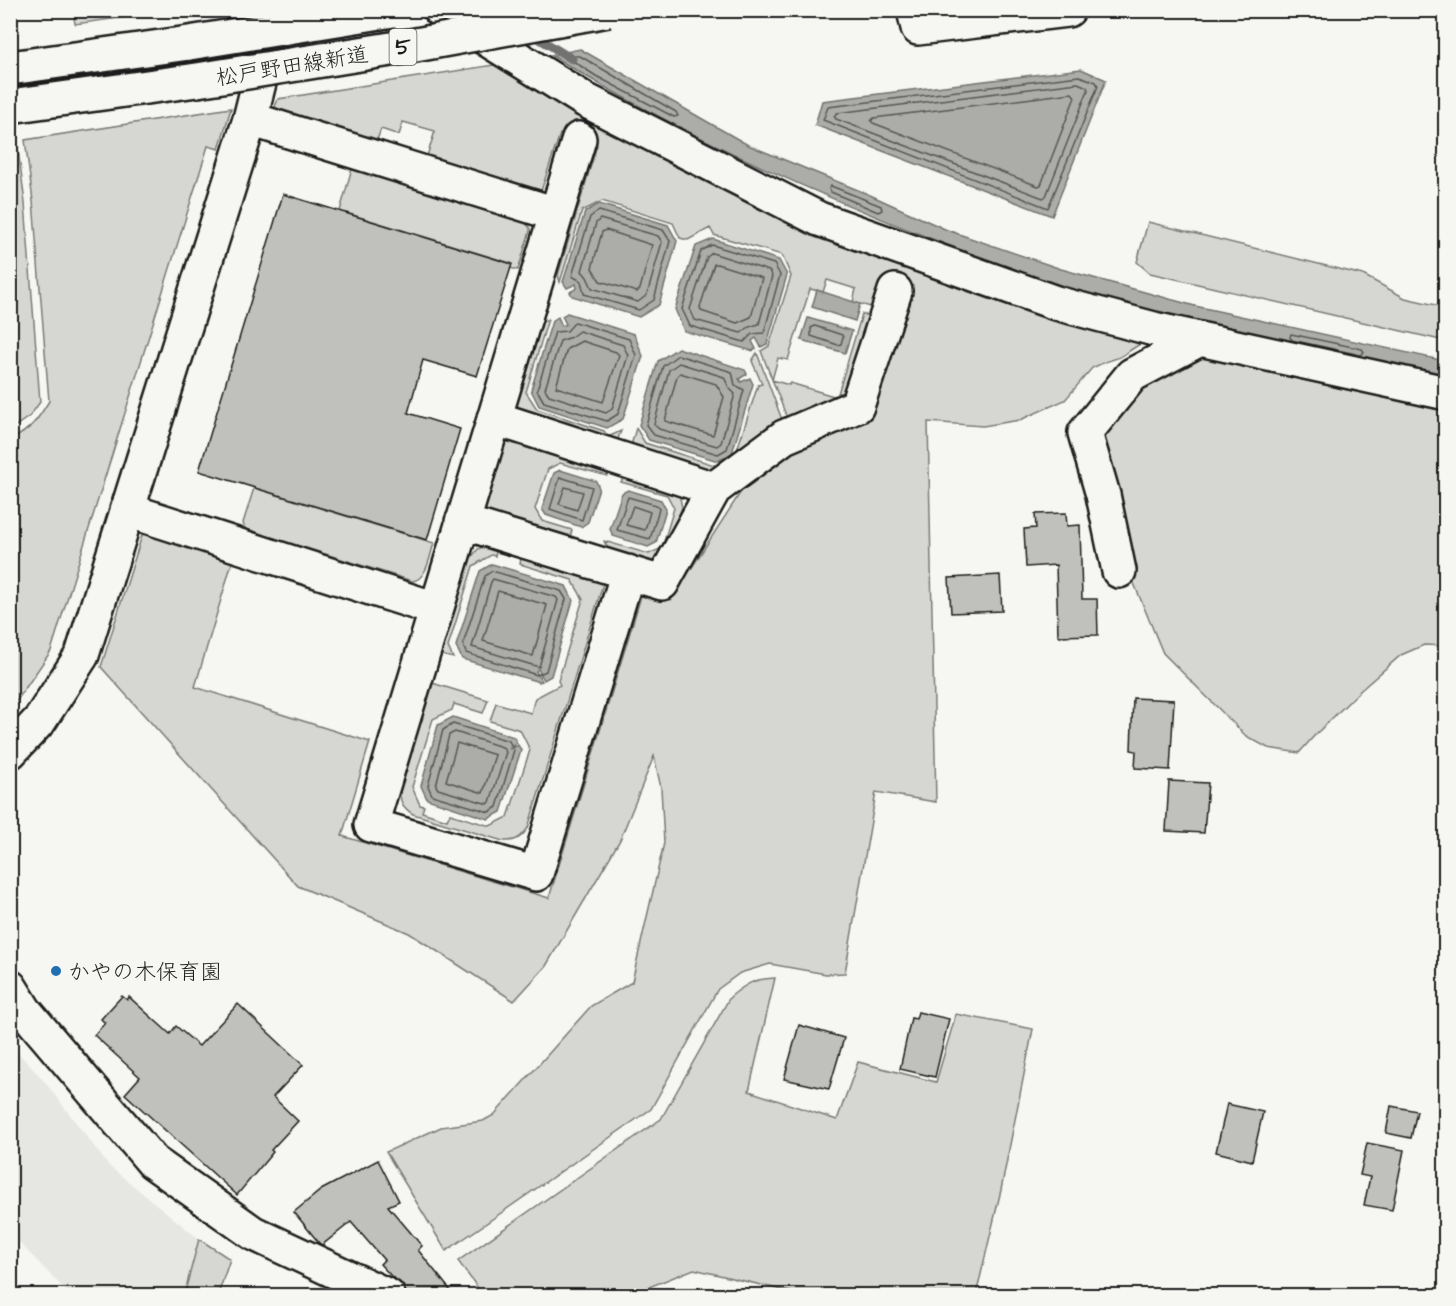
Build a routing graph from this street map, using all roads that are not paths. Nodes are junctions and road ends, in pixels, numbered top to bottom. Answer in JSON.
{"nodes":[{"id":1,"x":277,"y":10,"type":"edge"},
{"id":2,"x":393,"y":10,"type":"edge"},
{"id":3,"x":440,"y":10,"type":"edge"},
{"id":4,"x":608,"y":10,"type":"edge"},
{"id":5,"x":914,"y":10,"type":"edge"},
{"id":6,"x":1068,"y":10,"type":"edge"},
{"id":7,"x":10,"y":69,"type":"edge"},
{"id":8,"x":10,"y":106,"type":"edge"},
{"id":9,"x":250,"y":119,"type":"junction"},
{"id":10,"x":579,"y":139,"type":"dead end"},
{"id":11,"x":556,"y":214,"type":"junction"},
{"id":12,"x":895,"y":291,"type":"dead end"},
{"id":13,"x":1200,"y":339,"type":"junction"},
{"id":14,"x":1446,"y":393,"type":"edge"},
{"id":15,"x":494,"y":418,"type":"junction"},
{"id":16,"x":714,"y":489,"type":"junction"},
{"id":17,"x":127,"y":510,"type":"junction"},
{"id":18,"x":462,"y":522,"type":"junction"},
{"id":19,"x":1119,"y":571,"type":"dead end"},
{"id":20,"x":628,"y":572,"type":"junction"},
{"id":21,"x":436,"y":609,"type":"junction"},
{"id":22,"x":10,"y":752,"type":"edge"},
{"id":23,"x":10,"y":987,"type":"edge"},
{"id":24,"x":388,"y":1296,"type":"edge"}],
"edges":[{"from":1,"to":9,"type":"street"},
{"from":2,"to":7,"type":"street","name":"松戸野田線新道","number":"5","bridge":true},
{"from":3,"to":13,"type":"street"},
{"from":4,"to":8,"type":"street","name":"松戸野田線新道","number":"5","bridge":true},
{"from":5,"to":6,"type":"street"},
{"from":9,"to":11,"type":"street"},
{"from":9,"to":17,"type":"street"},
{"from":10,"to":11,"type":"street"},
{"from":11,"to":15,"type":"street"},
{"from":12,"to":16,"type":"street"},
{"from":13,"to":14,"type":"street"},
{"from":13,"to":19,"type":"street"},
{"from":15,"to":16,"type":"street"},
{"from":15,"to":18,"type":"street"},
{"from":16,"to":20,"type":"street"},
{"from":17,"to":21,"type":"street"},
{"from":17,"to":22,"type":"street"},
{"from":18,"to":20,"type":"street"},
{"from":18,"to":21,"type":"street"},
{"from":20,"to":21,"type":"street"},
{"from":23,"to":24,"type":"street"}]}
